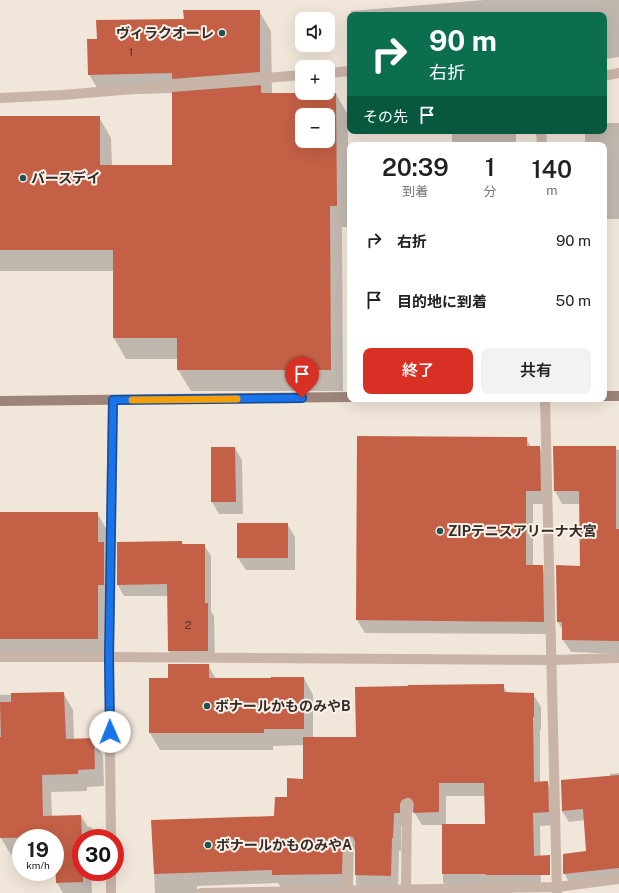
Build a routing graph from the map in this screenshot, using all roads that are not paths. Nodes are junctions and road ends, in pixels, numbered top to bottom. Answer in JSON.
{"nodes":[{"id":1,"x":347,"y":71,"type":"edge"},
{"id":2,"x":335,"y":72,"type":"edge"},
{"id":3,"x":619,"y":73,"type":"edge"},
{"id":4,"x":607,"y":75,"type":"edge"},
{"id":5,"x":295,"y":76,"type":"edge"},
{"id":6,"x":0,"y":98,"type":"edge"},
{"id":7,"x":607,"y":396,"type":"edge"},
{"id":8,"x":619,"y":396,"type":"edge"},
{"id":9,"x":347,"y":397,"type":"edge"},
{"id":10,"x":113,"y":400,"type":"junction"},
{"id":11,"x":0,"y":401,"type":"edge"},
{"id":12,"x":545,"y":402,"type":"edge"},
{"id":13,"x":0,"y":657,"type":"edge"},
{"id":14,"x":109,"y":657,"type":"junction"},
{"id":15,"x":619,"y":658,"type":"edge"},
{"id":16,"x":552,"y":660,"type":"junction"},
{"id":17,"x":407,"y":804,"type":"dead end"},
{"id":18,"x":111,"y":829,"type":"edge"},
{"id":19,"x":349,"y":842,"type":"dead end"},
{"id":20,"x":619,"y":879,"type":"edge"},
{"id":21,"x":111,"y":881,"type":"edge"},
{"id":22,"x":348,"y":890,"type":"junction"},
{"id":23,"x":406,"y":890,"type":"junction"},
{"id":24,"x":557,"y":890,"type":"edge"},
{"id":25,"x":111,"y":893,"type":"edge"},
{"id":26,"x":202,"y":893,"type":"edge"}],
"edges":[{"from":1,"to":2,"type":"street"},
{"from":3,"to":4,"type":"street"},
{"from":5,"to":6,"type":"street"},
{"from":7,"to":8,"type":"street"},
{"from":9,"to":10,"type":"street"},
{"from":10,"to":11,"type":"street"},
{"from":10,"to":14,"type":"street"},
{"from":12,"to":16,"type":"street"},
{"from":13,"to":14,"type":"street"},
{"from":14,"to":16,"type":"street"},
{"from":14,"to":18,"type":"street"},
{"from":15,"to":16,"type":"street"},
{"from":16,"to":24,"type":"street"},
{"from":17,"to":23,"type":"street"},
{"from":19,"to":22,"type":"street"},
{"from":20,"to":24,"type":"street"},
{"from":21,"to":25,"type":"street"},
{"from":22,"to":23,"type":"street"},
{"from":22,"to":26,"type":"street"},
{"from":23,"to":24,"type":"street"}]}
